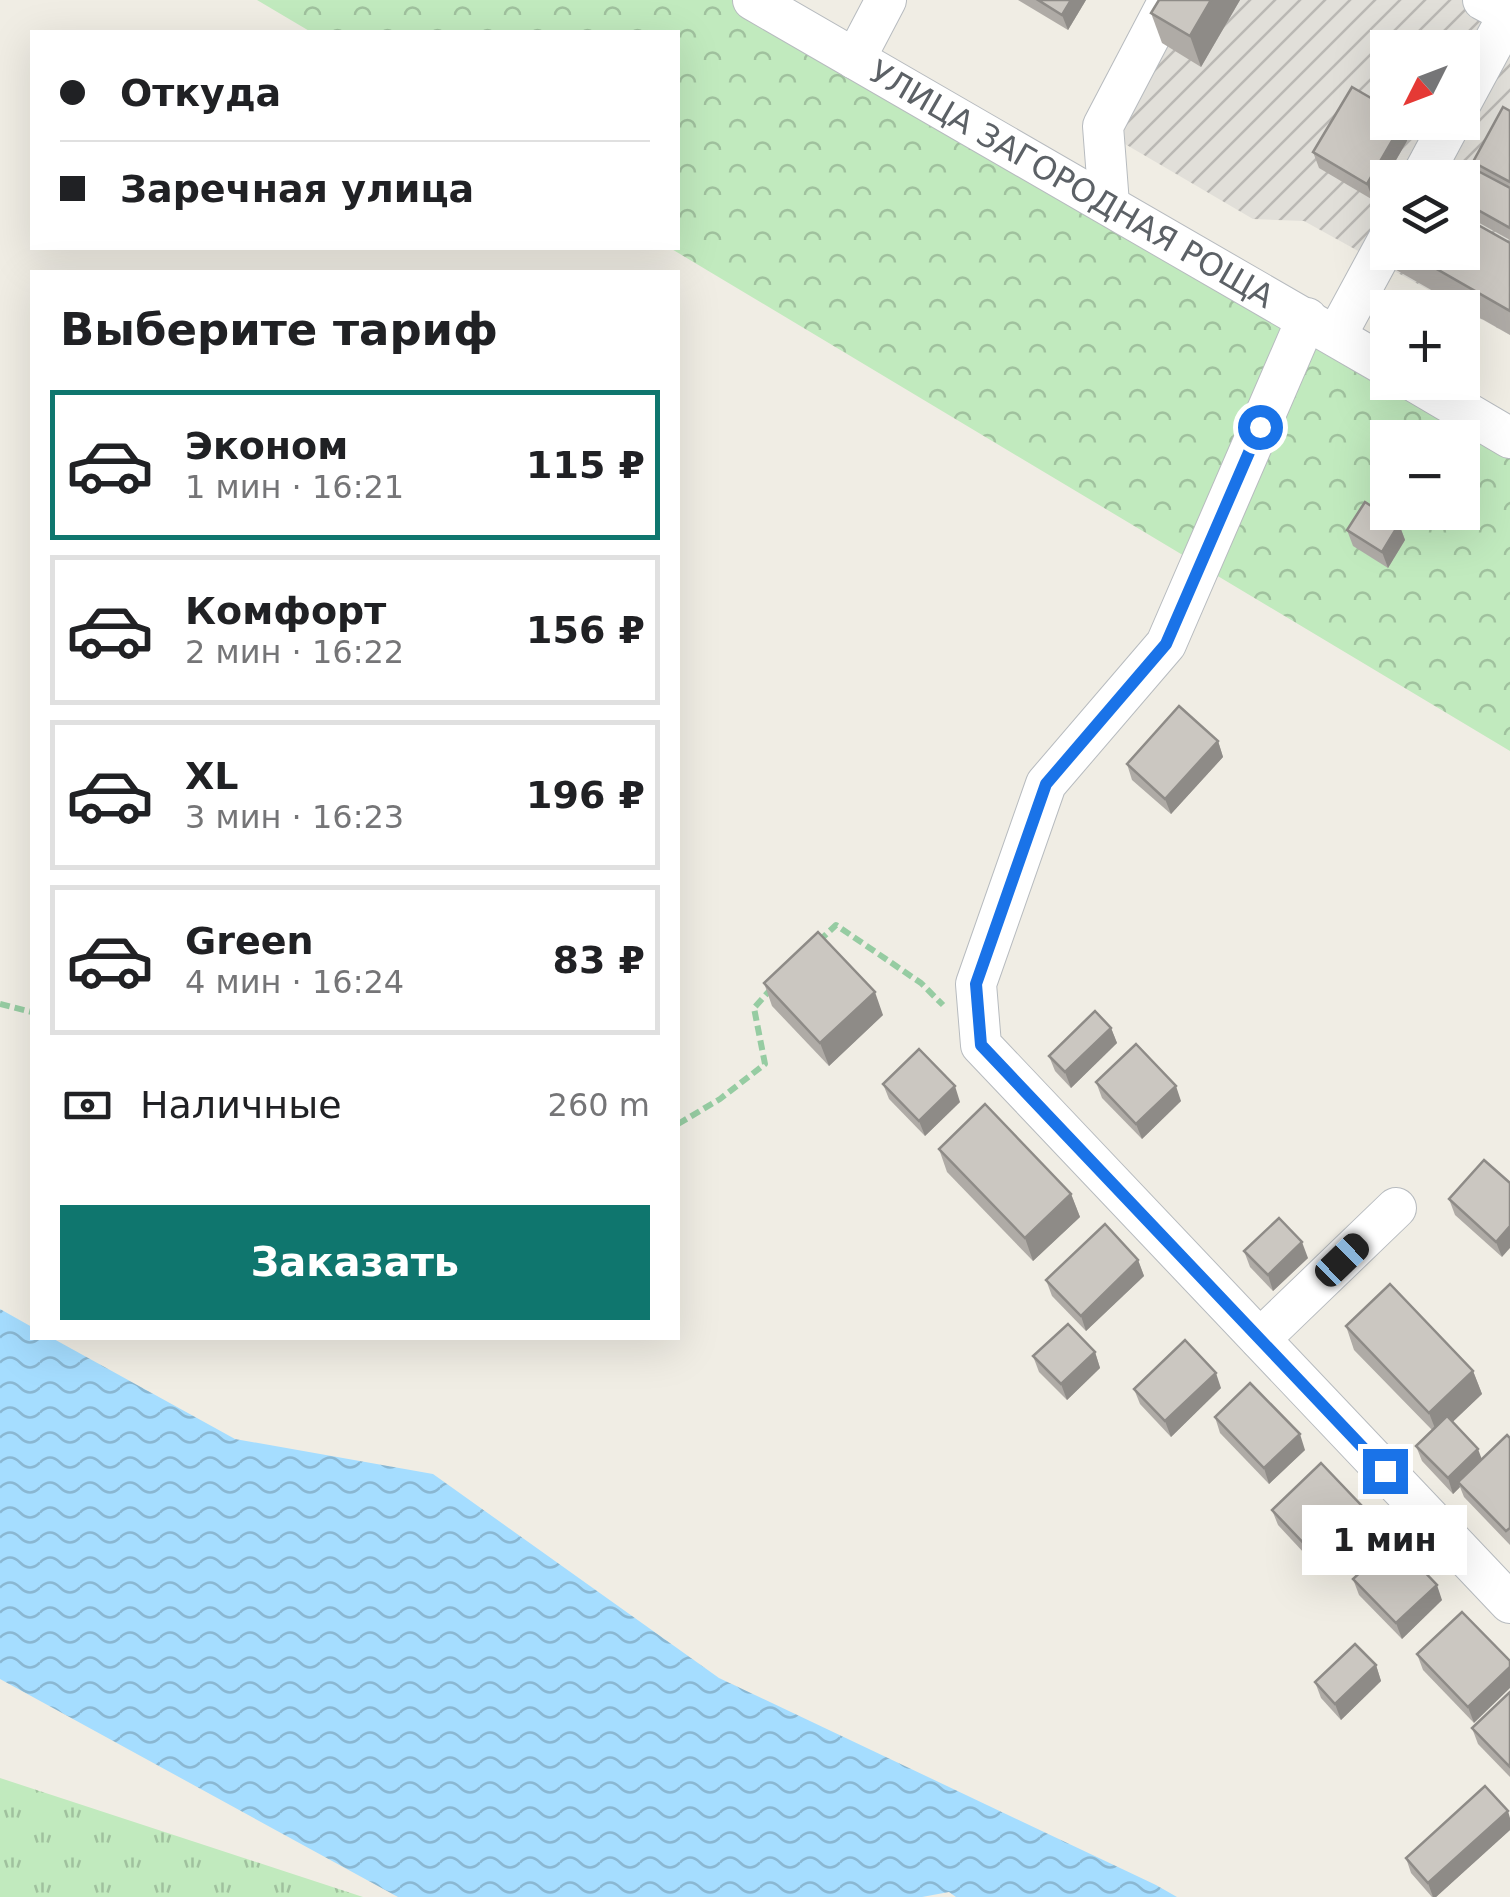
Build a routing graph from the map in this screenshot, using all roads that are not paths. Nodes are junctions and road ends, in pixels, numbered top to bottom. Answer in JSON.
{"nodes":[{"id":1,"x":753,"y":0,"type":"edge"},
{"id":2,"x":886,"y":0,"type":"edge"},
{"id":3,"x":1169,"y":0,"type":"edge"},
{"id":4,"x":1483,"y":0,"type":"edge"},
{"id":5,"x":855,"y":58,"type":"junction"},
{"id":6,"x":1480,"y":68,"type":"edge"},
{"id":7,"x":1108,"y":204,"type":"junction"},
{"id":8,"x":1370,"y":263,"type":"edge"},
{"id":9,"x":1321,"y":327,"type":"junction"},
{"id":10,"x":1370,"y":356,"type":"edge"},
{"id":11,"x":1446,"y":400,"type":"edge"},
{"id":12,"x":1510,"y":438,"type":"edge"},
{"id":13,"x":1396,"y":1208,"type":"dead end"},
{"id":14,"x":1260,"y":1339,"type":"junction"},
{"id":15,"x":1510,"y":1603,"type":"edge"}],
"edges":[{"from":1,"to":5,"type":"street","name":"УЛИЦА ЗАГОРОДНАЯ РОЩА"},
{"from":2,"to":5,"type":"street"},
{"from":3,"to":7,"type":"street"},
{"from":4,"to":6,"type":"street"},
{"from":5,"to":7,"type":"street","name":"УЛИЦА ЗАГОРОДНАЯ РОЩА"},
{"from":7,"to":9,"type":"street","name":"УЛИЦА ЗАГОРОДНАЯ РОЩА"},
{"from":8,"to":9,"type":"street"},
{"from":9,"to":10,"type":"street","name":"УЛИЦА ЗАГОРОДНАЯ РОЩА"},
{"from":9,"to":14,"type":"street"},
{"from":11,"to":12,"type":"street"},
{"from":13,"to":14,"type":"street"},
{"from":14,"to":15,"type":"street"}]}
